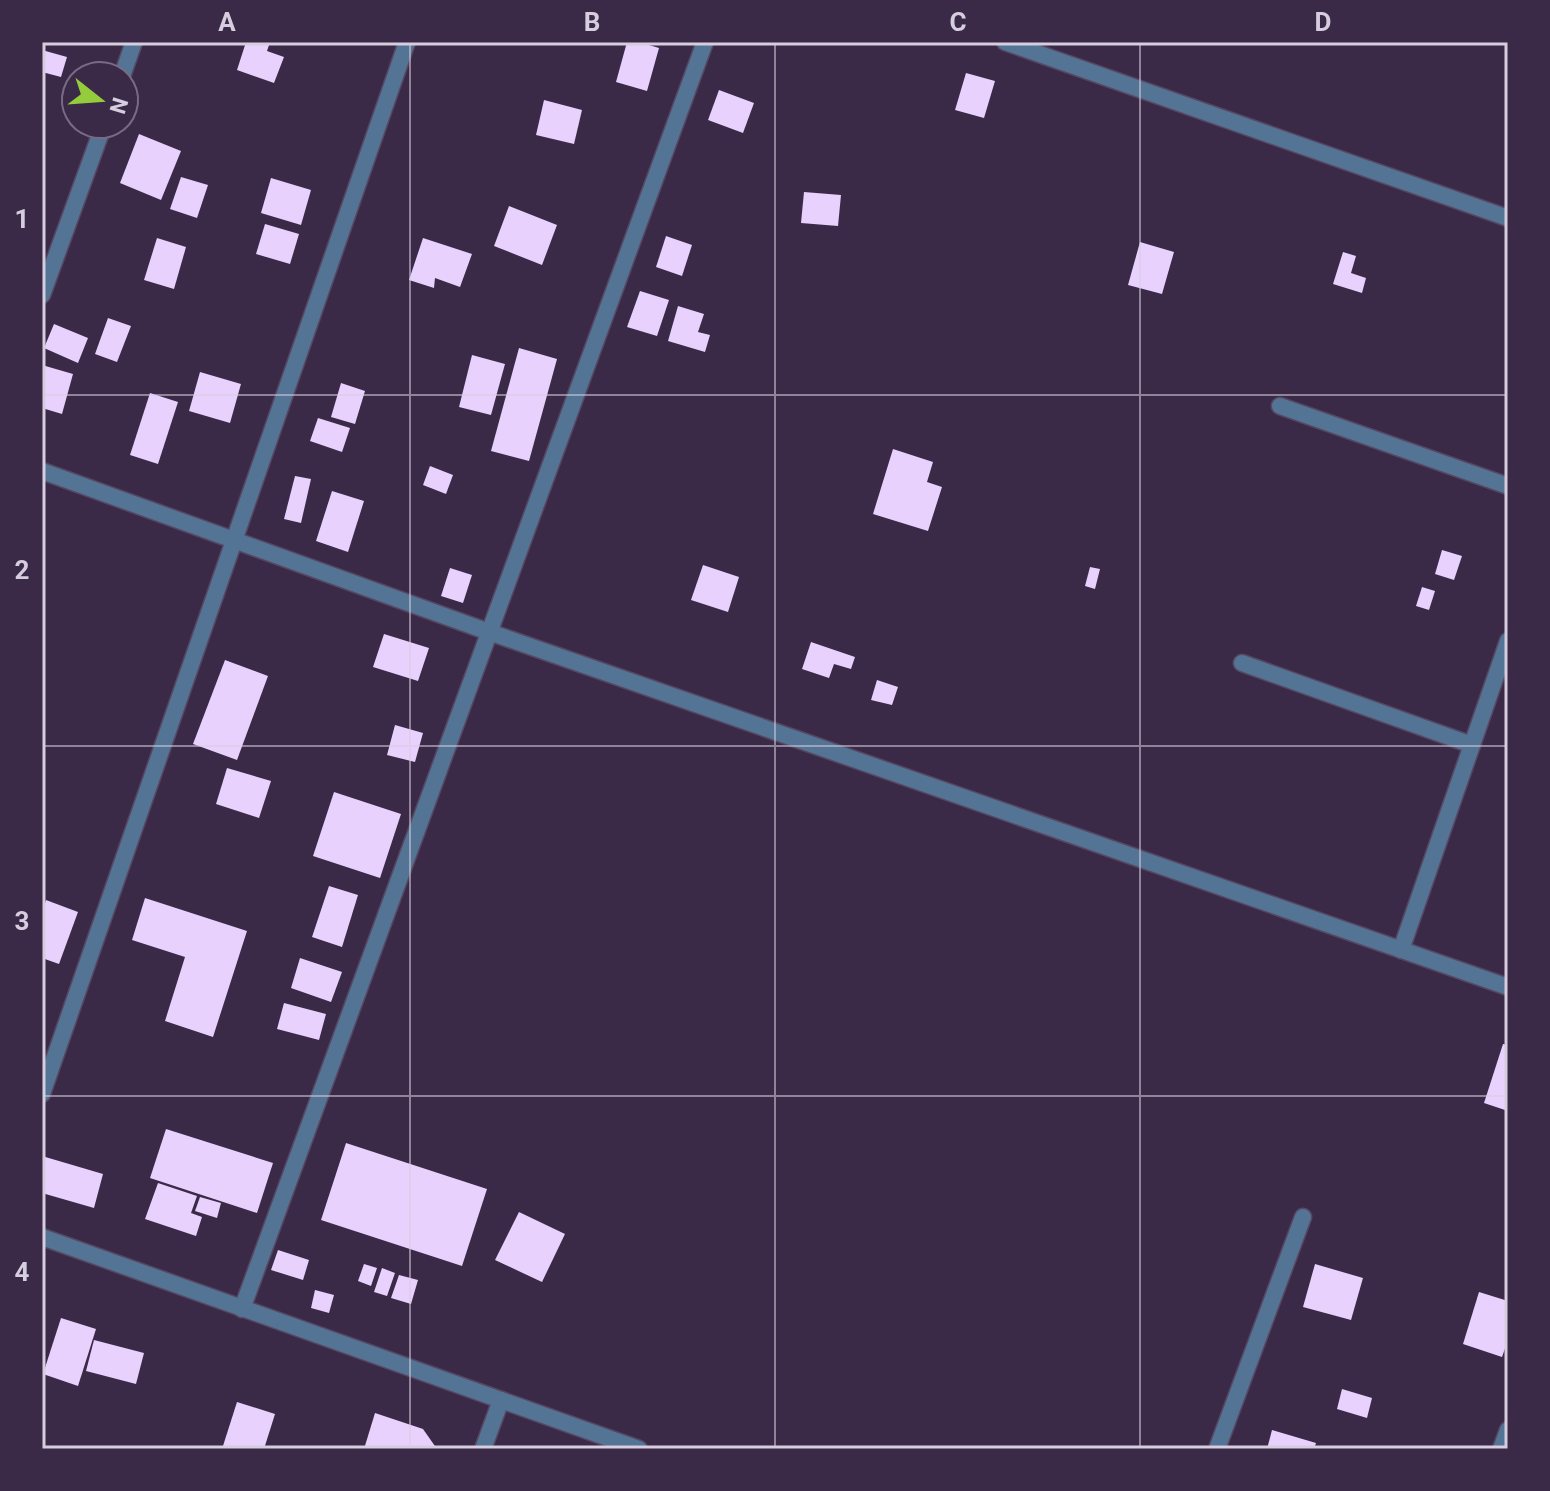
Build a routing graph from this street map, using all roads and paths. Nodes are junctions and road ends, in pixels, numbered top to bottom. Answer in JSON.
{"nodes":[{"id":1,"x":407,"y":42,"type":"edge"},
{"id":2,"x":705,"y":42,"type":"edge"},
{"id":3,"x":1005,"y":42,"type":"edge"},
{"id":4,"x":98,"y":140,"type":"edge"},
{"id":5,"x":1508,"y":218,"type":"edge"},
{"id":6,"x":42,"y":295,"type":"edge"},
{"id":7,"x":1280,"y":406,"type":"dead end"},
{"id":8,"x":42,"y":471,"type":"edge"},
{"id":9,"x":1508,"y":486,"type":"edge"},
{"id":10,"x":235,"y":541,"type":"junction"},
{"id":11,"x":489,"y":632,"type":"junction"},
{"id":12,"x":1508,"y":641,"type":"edge"},
{"id":13,"x":1242,"y":663,"type":"dead end"},
{"id":14,"x":1472,"y":745,"type":"junction"},
{"id":15,"x":1401,"y":950,"type":"junction"},
{"id":16,"x":1508,"y":987,"type":"edge"},
{"id":17,"x":42,"y":1094,"type":"edge"},
{"id":18,"x":1303,"y":1217,"type":"dead end"},
{"id":19,"x":42,"y":1237,"type":"edge"},
{"id":20,"x":242,"y":1309,"type":"junction"},
{"id":21,"x":501,"y":1400,"type":"junction"},
{"id":22,"x":1508,"y":1430,"type":"edge"},
{"id":23,"x":483,"y":1449,"type":"edge"},
{"id":24,"x":639,"y":1449,"type":"edge"},
{"id":25,"x":1217,"y":1449,"type":"edge"},
{"id":26,"x":1501,"y":1449,"type":"edge"}],
"edges":[{"from":1,"to":10,"type":"street"},
{"from":2,"to":11,"type":"street"},
{"from":3,"to":5,"type":"street"},
{"from":4,"to":6,"type":"street"},
{"from":7,"to":9,"type":"street"},
{"from":8,"to":10,"type":"street"},
{"from":10,"to":11,"type":"street"},
{"from":10,"to":17,"type":"street"},
{"from":11,"to":15,"type":"street"},
{"from":11,"to":20,"type":"street"},
{"from":12,"to":14,"type":"street"},
{"from":13,"to":14,"type":"street"},
{"from":14,"to":15,"type":"street"},
{"from":15,"to":16,"type":"street"},
{"from":18,"to":25,"type":"street"},
{"from":19,"to":20,"type":"street"},
{"from":20,"to":21,"type":"street"},
{"from":21,"to":23,"type":"street"},
{"from":21,"to":24,"type":"street"},
{"from":22,"to":26,"type":"street"}]}
